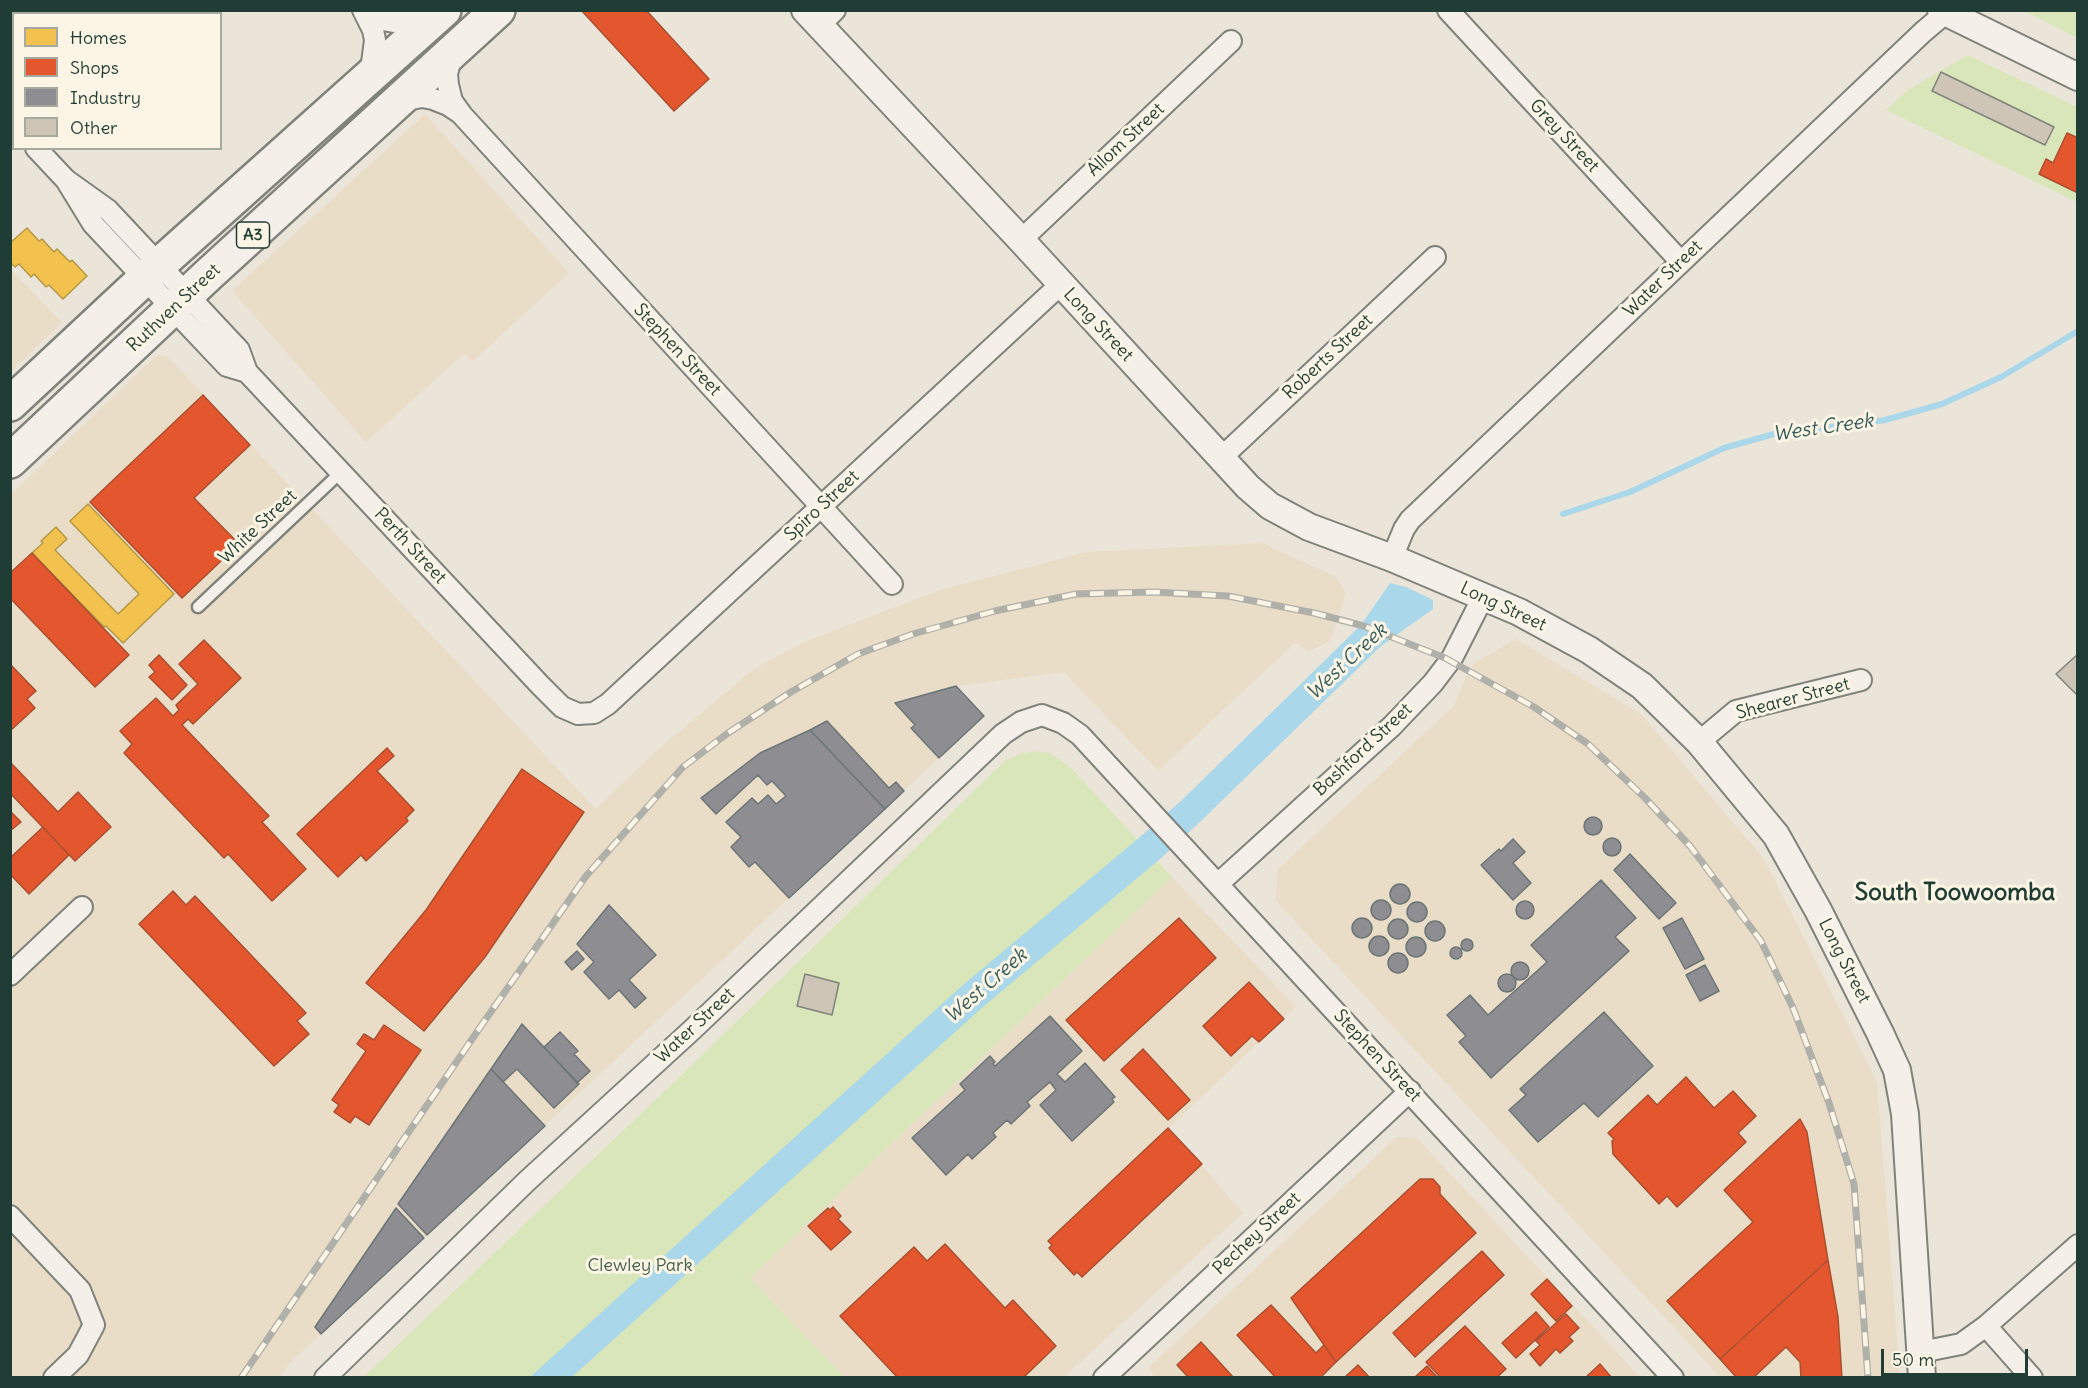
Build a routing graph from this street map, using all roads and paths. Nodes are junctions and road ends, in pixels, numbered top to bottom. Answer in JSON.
{"nodes":[{"id":1,"x":365,"y":10,"type":"edge"},
{"id":2,"x":498,"y":10,"type":"edge"},
{"id":3,"x":1448,"y":10,"type":"edge"},
{"id":4,"x":1945,"y":11,"type":"edge"},
{"id":5,"x":442,"y":12,"type":"edge"},
{"id":6,"x":820,"y":16,"type":"edge"},
{"id":7,"x":1232,"y":40,"type":"dead end"},
{"id":8,"x":453,"y":51,"type":"junction"},
{"id":9,"x":2078,"y":77,"type":"edge"},
{"id":10,"x":362,"y":84,"type":"junction"},
{"id":11,"x":400,"y":101,"type":"junction"},
{"id":12,"x":462,"y":115,"type":"junction"},
{"id":13,"x":38,"y":150,"type":"edge"},
{"id":14,"x":1021,"y":240,"type":"junction"},
{"id":15,"x":1435,"y":257,"type":"dead end"},
{"id":16,"x":1681,"y":262,"type":"junction"},
{"id":17,"x":152,"y":272,"type":"junction"},
{"id":18,"x":1061,"y":284,"type":"junction"},
{"id":19,"x":180,"y":302,"type":"junction"},
{"id":20,"x":10,"y":404,"type":"edge"},
{"id":21,"x":1222,"y":457,"type":"junction"},
{"id":22,"x":10,"y":461,"type":"edge"},
{"id":23,"x":341,"y":472,"type":"junction"},
{"id":24,"x":821,"y":507,"type":"junction"},
{"id":25,"x":1392,"y":558,"type":"junction"},
{"id":26,"x":892,"y":585,"type":"dead end"},
{"id":27,"x":1483,"y":597,"type":"junction"},
{"id":28,"x":198,"y":607,"type":"dead end"},
{"id":29,"x":1861,"y":680,"type":"dead end"},
{"id":30,"x":578,"y":714,"type":"joint"},
{"id":31,"x":1080,"y":735,"type":"joint"},
{"id":32,"x":1699,"y":742,"type":"junction"},
{"id":33,"x":1219,"y":884,"type":"junction"},
{"id":34,"x":82,"y":907,"type":"dead end"},
{"id":35,"x":10,"y":975,"type":"edge"},
{"id":36,"x":1410,"y":1091,"type":"junction"},
{"id":37,"x":10,"y":1216,"type":"edge"},
{"id":38,"x":2078,"y":1245,"type":"edge"},
{"id":39,"x":1986,"y":1326,"type":"junction"},
{"id":40,"x":1921,"y":1352,"type":"junction"},
{"id":41,"x":54,"y":1377,"type":"edge"},
{"id":42,"x":325,"y":1377,"type":"edge"},
{"id":43,"x":1104,"y":1377,"type":"edge"},
{"id":44,"x":1673,"y":1377,"type":"edge"},
{"id":45,"x":1922,"y":1377,"type":"edge"},
{"id":46,"x":2032,"y":1377,"type":"edge"}],
"edges":[{"from":1,"to":5,"type":"street"},
{"from":1,"to":10,"type":"street"},
{"from":2,"to":8,"type":"highway","name":"Ruthven Street","number":"A3"},
{"from":3,"to":16,"type":"street","name":"Grey Street"},
{"from":4,"to":9,"type":"street"},
{"from":4,"to":16,"type":"street","name":"Water Street"},
{"from":5,"to":10,"type":"highway","number":"A3"},
{"from":6,"to":14,"type":"street","name":"Long Street"},
{"from":7,"to":14,"type":"street","name":"Allom Street"},
{"from":8,"to":11,"type":"highway","name":"Ruthven Street","number":"A3"},
{"from":8,"to":12,"type":"street","name":"Stephen Street"},
{"from":10,"to":17,"type":"highway","number":"A3"},
{"from":11,"to":12,"type":"street","name":"Stephen Street"},
{"from":11,"to":19,"type":"highway","name":"Ruthven Street","number":"A3"},
{"from":12,"to":24,"type":"street","name":"Stephen Street"},
{"from":13,"to":17,"type":"street","name":"Perth Street"},
{"from":14,"to":18,"type":"street","name":"Long Street"},
{"from":15,"to":21,"type":"street","name":"Roberts Street"},
{"from":16,"to":25,"type":"street","name":"Water Street"},
{"from":17,"to":19,"type":"street","name":"Perth Street"},
{"from":17,"to":20,"type":"highway","number":"A3"},
{"from":18,"to":21,"type":"street","name":"Long Street"},
{"from":18,"to":24,"type":"street","name":"Spiro Street"},
{"from":19,"to":22,"type":"highway","name":"Ruthven Street","number":"A3"},
{"from":19,"to":23,"type":"street","name":"Perth Street"},
{"from":21,"to":25,"type":"street","name":"Long Street"},
{"from":23,"to":28,"type":"lane","name":"White Street"},
{"from":23,"to":30,"type":"street","name":"Perth Street"},
{"from":24,"to":26,"type":"street","name":"Stephen Street"},
{"from":24,"to":30,"type":"street","name":"Spiro Street"},
{"from":25,"to":27,"type":"street","name":"Long Street"},
{"from":27,"to":32,"type":"street","name":"Long Street"},
{"from":27,"to":33,"type":"street","name":"Bashford Street"},
{"from":29,"to":32,"type":"street","name":"Shearer Street"},
{"from":31,"to":33,"type":"street","name":"Stephen Street"},
{"from":31,"to":42,"type":"street","name":"Water Street"},
{"from":32,"to":40,"type":"street","name":"Long Street"},
{"from":33,"to":36,"type":"street","name":"Stephen Street"},
{"from":34,"to":35,"type":"street"},
{"from":36,"to":43,"type":"street","name":"Pechey Street"},
{"from":36,"to":44,"type":"street","name":"Stephen Street"},
{"from":37,"to":41,"type":"street"},
{"from":38,"to":39,"type":"street"},
{"from":39,"to":40,"type":"street"},
{"from":39,"to":46,"type":"street"},
{"from":40,"to":45,"type":"street","name":"Long Street"}]}
